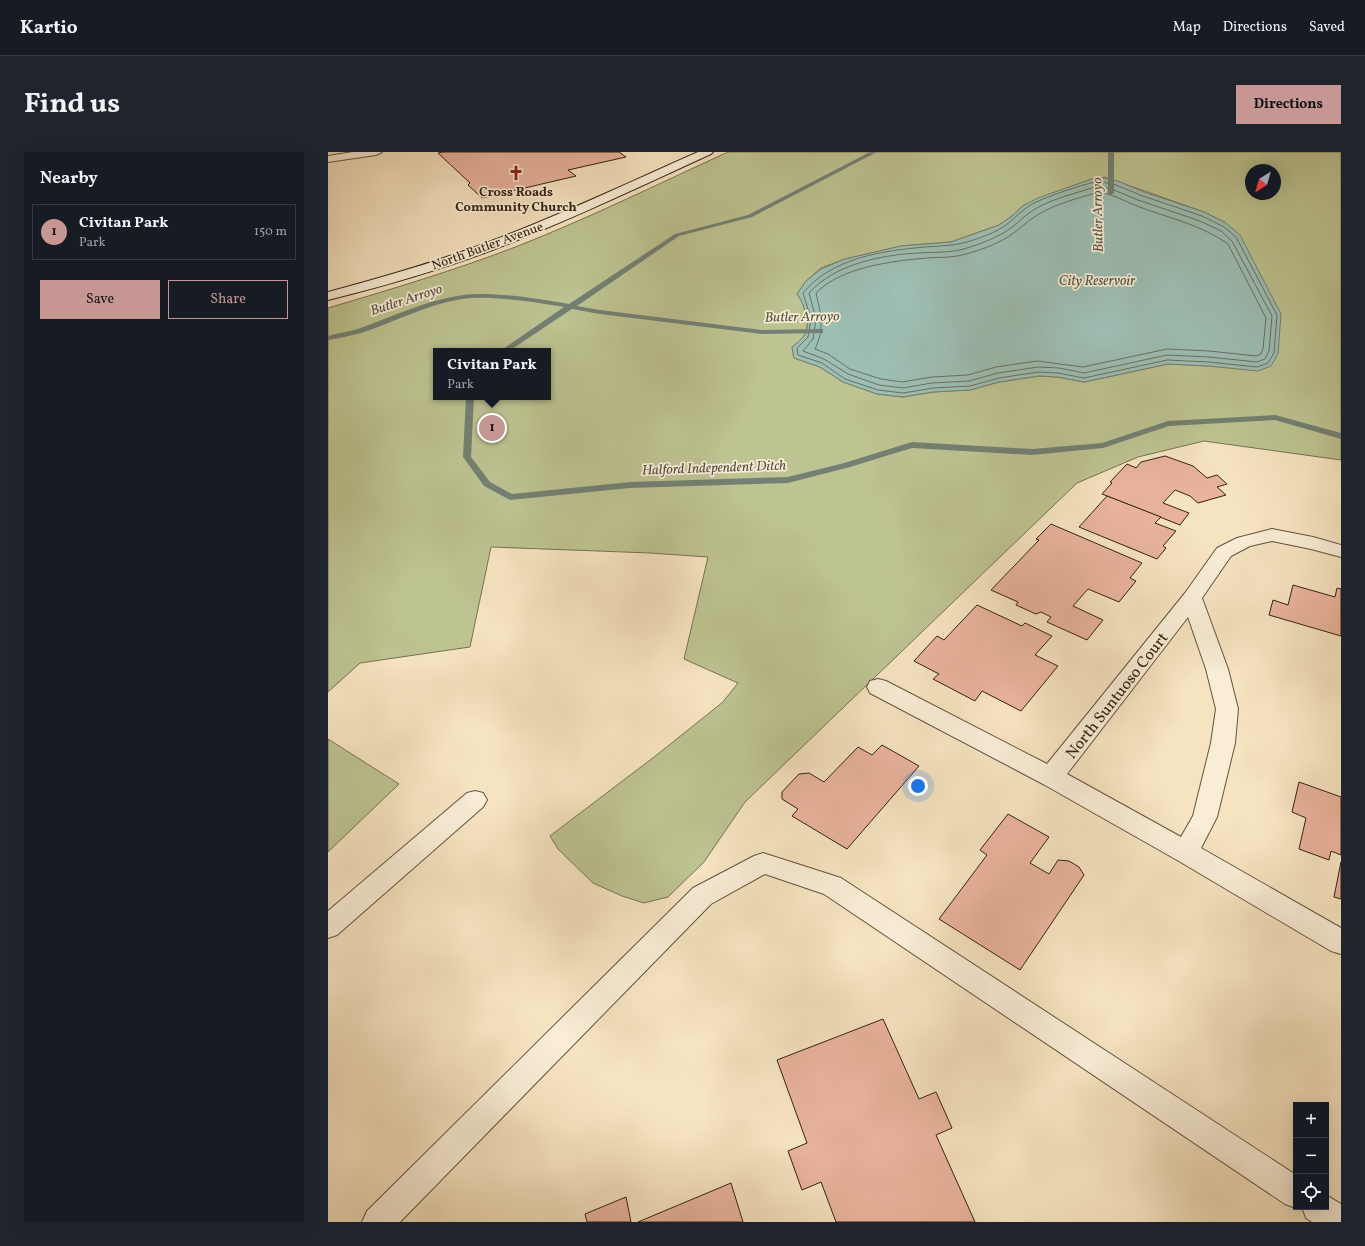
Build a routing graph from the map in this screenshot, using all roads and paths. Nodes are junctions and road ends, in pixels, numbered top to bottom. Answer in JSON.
{"nodes":[{"id":1,"x":375,"y":152,"type":"edge"},
{"id":2,"x":707,"y":152,"type":"edge"},
{"id":3,"x":328,"y":158,"type":"edge"},
{"id":4,"x":328,"y":296,"type":"edge"},
{"id":5,"x":1341,"y":551,"type":"edge"},
{"id":6,"x":1192,"y":598,"type":"junction"},
{"id":7,"x":878,"y":687,"type":"dead end"},
{"id":8,"x":1051,"y":777,"type":"junction"},
{"id":9,"x":475,"y":800,"type":"dead end"},
{"id":10,"x":1186,"y":852,"type":"junction"},
{"id":11,"x":328,"y":927,"type":"edge"},
{"id":12,"x":1341,"y":942,"type":"edge"},
{"id":13,"x":1293,"y":1191,"type":"edge"},
{"id":14,"x":1322,"y":1210,"type":"edge"},
{"id":15,"x":378,"y":1222,"type":"edge"},
{"id":16,"x":1340,"y":1222,"type":"edge"}],
"edges":[{"from":1,"to":3,"type":"street"},
{"from":2,"to":4,"type":"street","name":"North Butler Avenue"},
{"from":5,"to":6,"type":"street","name":"North Suntuoso Court"},
{"from":6,"to":8,"type":"street","name":"North Suntuoso Court"},
{"from":6,"to":10,"type":"street"},
{"from":7,"to":8,"type":"street"},
{"from":8,"to":10,"type":"street"},
{"from":9,"to":11,"type":"lane"},
{"from":10,"to":12,"type":"street"},
{"from":13,"to":15,"type":"lane"},
{"from":14,"to":16,"type":"lane"}]}
